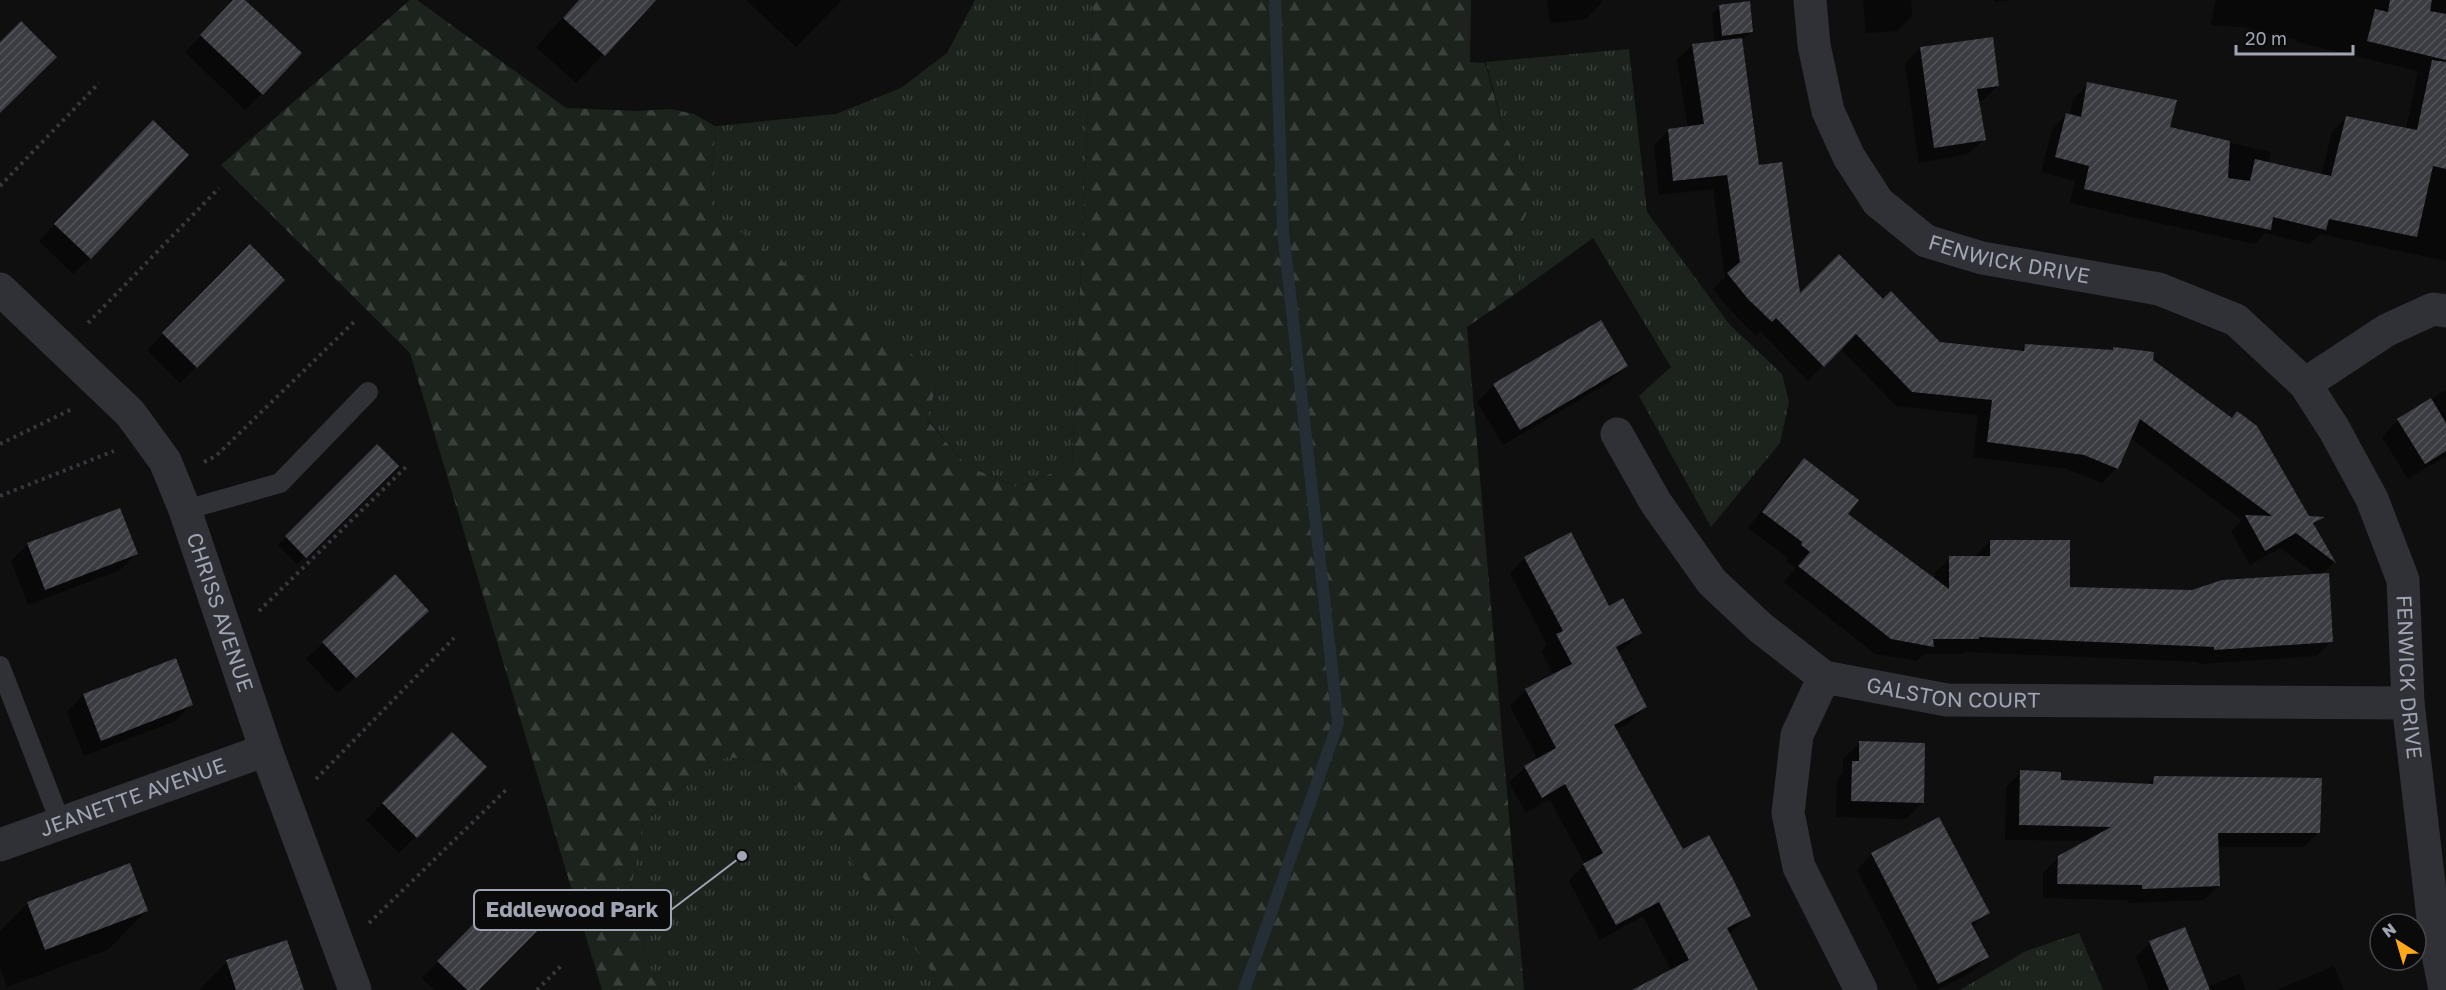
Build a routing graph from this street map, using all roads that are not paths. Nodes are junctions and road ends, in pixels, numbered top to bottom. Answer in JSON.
{"nodes":[{"id":1,"x":1810,"y":0,"type":"edge"},
{"id":2,"x":0,"y":289,"type":"edge"},
{"id":3,"x":2446,"y":311,"type":"edge"},
{"id":4,"x":2305,"y":384,"type":"junction"},
{"id":5,"x":368,"y":392,"type":"dead end"},
{"id":6,"x":1617,"y":434,"type":"dead end"},
{"id":7,"x":185,"y":510,"type":"junction"},
{"id":8,"x":0,"y":666,"type":"edge"},
{"id":9,"x":1824,"y":677,"type":"junction"},
{"id":10,"x":2408,"y":703,"type":"junction"},
{"id":11,"x":266,"y":750,"type":"junction"},
{"id":12,"x":61,"y":824,"type":"junction"},
{"id":13,"x":0,"y":845,"type":"edge"},
{"id":14,"x":355,"y":990,"type":"edge"},
{"id":15,"x":1861,"y":990,"type":"edge"},
{"id":16,"x":2445,"y":990,"type":"edge"}],
"edges":[{"from":1,"to":4,"type":"street","name":"FENWICK DRIVE"},
{"from":2,"to":7,"type":"street","name":"CHRISS AVENUE"},
{"from":3,"to":4,"type":"street"},
{"from":4,"to":10,"type":"street","name":"FENWICK DRIVE"},
{"from":5,"to":7,"type":"lane"},
{"from":6,"to":9,"type":"street","name":"GALSTON COURT"},
{"from":7,"to":11,"type":"street","name":"CHRISS AVENUE"},
{"from":8,"to":12,"type":"lane"},
{"from":9,"to":10,"type":"street","name":"GALSTON COURT"},
{"from":9,"to":15,"type":"street"},
{"from":10,"to":16,"type":"street","name":"FENWICK DRIVE"},
{"from":11,"to":12,"type":"street","name":"JEANETTE AVENUE"},
{"from":11,"to":14,"type":"street","name":"CHRISS AVENUE"},
{"from":12,"to":13,"type":"street","name":"JEANETTE AVENUE"}]}
